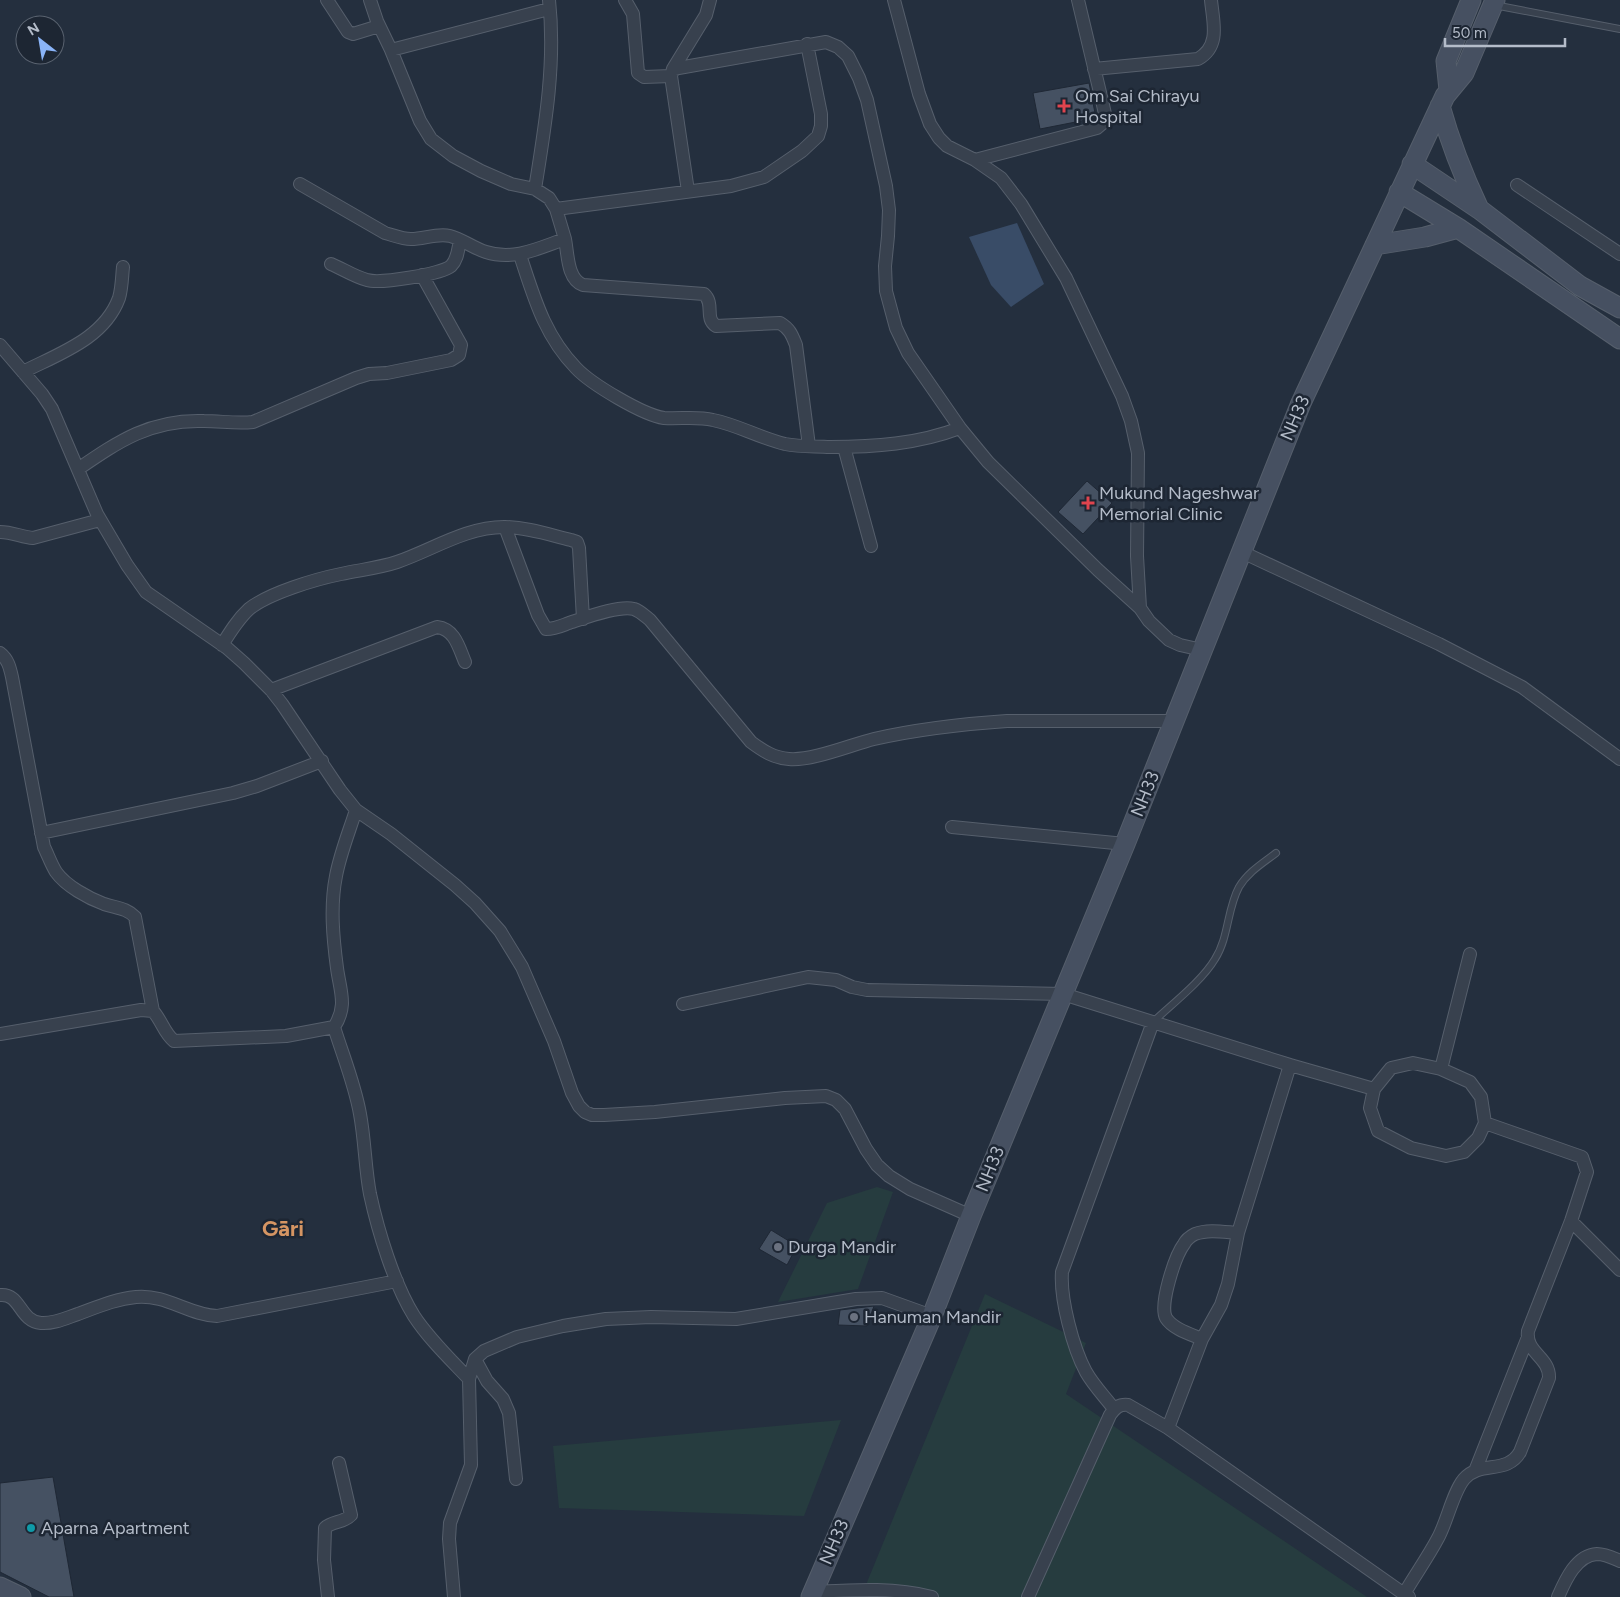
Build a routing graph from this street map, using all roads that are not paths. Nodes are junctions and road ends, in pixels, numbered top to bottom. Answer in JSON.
{"nodes":[{"id":1,"x":327,"y":0,"type":"edge"},
{"id":2,"x":370,"y":0,"type":"edge"},
{"id":3,"x":625,"y":0,"type":"edge"},
{"id":4,"x":710,"y":0,"type":"edge"},
{"id":5,"x":894,"y":0,"type":"edge"},
{"id":6,"x":1078,"y":0,"type":"edge"},
{"id":7,"x":1211,"y":0,"type":"edge"},
{"id":8,"x":1471,"y":0,"type":"edge"},
{"id":9,"x":1494,"y":2,"type":"edge"},
{"id":10,"x":549,"y":4,"type":"edge"},
{"id":11,"x":379,"y":26,"type":"junction"},
{"id":12,"x":1620,"y":30,"type":"edge"},
{"id":13,"x":807,"y":44,"type":"junction"},
{"id":14,"x":391,"y":50,"type":"junction"},
{"id":15,"x":1094,"y":69,"type":"junction"},
{"id":16,"x":672,"y":72,"type":"junction"},
{"id":17,"x":1445,"y":98,"type":"junction"},
{"id":18,"x":975,"y":160,"type":"junction"},
{"id":19,"x":1412,"y":164,"type":"junction"},
{"id":20,"x":300,"y":184,"type":"dead end"},
{"id":21,"x":1516,"y":186,"type":"dead end"},
{"id":22,"x":535,"y":189,"type":"junction"},
{"id":23,"x":688,"y":191,"type":"junction"},
{"id":24,"x":1399,"y":192,"type":"junction"},
{"id":25,"x":556,"y":209,"type":"junction"},
{"id":26,"x":1479,"y":209,"type":"junction"},
{"id":27,"x":1458,"y":228,"type":"junction"},
{"id":28,"x":565,"y":239,"type":"junction"},
{"id":29,"x":460,"y":240,"type":"junction"},
{"id":30,"x":1375,"y":245,"type":"junction"},
{"id":31,"x":520,"y":254,"type":"junction"},
{"id":32,"x":1620,"y":254,"type":"edge"},
{"id":33,"x":331,"y":264,"type":"dead end"},
{"id":34,"x":123,"y":267,"type":"dead end"},
{"id":35,"x":422,"y":275,"type":"junction"},
{"id":36,"x":1620,"y":308,"type":"edge"},
{"id":37,"x":1620,"y":339,"type":"edge"},
{"id":38,"x":0,"y":345,"type":"edge"},
{"id":39,"x":23,"y":372,"type":"junction"},
{"id":40,"x":960,"y":428,"type":"junction"},
{"id":41,"x":808,"y":446,"type":"junction"},
{"id":42,"x":844,"y":447,"type":"junction"},
{"id":43,"x":78,"y":469,"type":"junction"},
{"id":44,"x":100,"y":520,"type":"junction"},
{"id":45,"x":505,"y":527,"type":"junction"},
{"id":46,"x":0,"y":532,"type":"edge"},
{"id":47,"x":871,"y":546,"type":"dead end"},
{"id":48,"x":1242,"y":552,"type":"junction"},
{"id":49,"x":1140,"y":608,"type":"junction"},
{"id":50,"x":583,"y":619,"type":"junction"},
{"id":51,"x":222,"y":645,"type":"junction"},
{"id":52,"x":1202,"y":650,"type":"junction"},
{"id":53,"x":0,"y":653,"type":"edge"},
{"id":54,"x":465,"y":662,"type":"dead end"},
{"id":55,"x":271,"y":690,"type":"junction"},
{"id":56,"x":1174,"y":721,"type":"junction"},
{"id":57,"x":1620,"y":759,"type":"edge"},
{"id":58,"x":322,"y":761,"type":"junction"},
{"id":59,"x":356,"y":810,"type":"junction"},
{"id":60,"x":952,"y":827,"type":"dead end"},
{"id":61,"x":41,"y":833,"type":"junction"},
{"id":62,"x":1125,"y":844,"type":"junction"},
{"id":63,"x":1276,"y":853,"type":"dead end"},
{"id":64,"x":1470,"y":954,"type":"dead end"},
{"id":65,"x":1063,"y":994,"type":"junction"},
{"id":66,"x":683,"y":1004,"type":"dead end"},
{"id":67,"x":153,"y":1011,"type":"junction"},
{"id":68,"x":1153,"y":1022,"type":"junction"},
{"id":69,"x":334,"y":1027,"type":"junction"},
{"id":70,"x":0,"y":1034,"type":"edge"},
{"id":71,"x":1290,"y":1065,"type":"junction"},
{"id":72,"x":1441,"y":1069,"type":"junction"},
{"id":73,"x":1374,"y":1089,"type":"junction"},
{"id":74,"x":1485,"y":1123,"type":"junction"},
{"id":75,"x":971,"y":1216,"type":"junction"},
{"id":76,"x":1571,"y":1222,"type":"junction"},
{"id":77,"x":1238,"y":1233,"type":"junction"},
{"id":78,"x":1620,"y":1270,"type":"edge"},
{"id":79,"x":397,"y":1281,"type":"junction"},
{"id":80,"x":0,"y":1295,"type":"edge"},
{"id":81,"x":932,"y":1316,"type":"junction"},
{"id":82,"x":1528,"y":1336,"type":"junction"},
{"id":83,"x":1202,"y":1339,"type":"junction"},
{"id":84,"x":475,"y":1359,"type":"junction"},
{"id":85,"x":469,"y":1379,"type":"junction"},
{"id":86,"x":1114,"y":1409,"type":"junction"},
{"id":87,"x":1168,"y":1428,"type":"junction"},
{"id":88,"x":339,"y":1463,"type":"dead end"},
{"id":89,"x":1475,"y":1471,"type":"junction"},
{"id":90,"x":516,"y":1480,"type":"dead end"},
{"id":91,"x":1620,"y":1561,"type":"edge"},
{"id":92,"x":0,"y":1586,"type":"edge"},
{"id":93,"x":812,"y":1594,"type":"edge"},
{"id":94,"x":1406,"y":1595,"type":"edge"},
{"id":95,"x":21,"y":1597,"type":"edge"},
{"id":96,"x":328,"y":1597,"type":"edge"},
{"id":97,"x":454,"y":1597,"type":"edge"},
{"id":98,"x":932,"y":1597,"type":"edge"},
{"id":99,"x":1028,"y":1597,"type":"edge"},
{"id":100,"x":1558,"y":1597,"type":"edge"}],
"edges":[{"from":1,"to":11,"type":"street"},
{"from":2,"to":11,"type":"street"},
{"from":3,"to":16,"type":"street"},
{"from":4,"to":16,"type":"street"},
{"from":5,"to":18,"type":"street"},
{"from":6,"to":15,"type":"street"},
{"from":7,"to":15,"type":"street"},
{"from":8,"to":17,"type":"main road"},
{"from":9,"to":12,"type":"lane"},
{"from":9,"to":17,"type":"main road","name":"NH33"},
{"from":10,"to":14,"type":"street"},
{"from":10,"to":22,"type":"street"},
{"from":11,"to":14,"type":"street"},
{"from":13,"to":16,"type":"street"},
{"from":13,"to":23,"type":"street"},
{"from":13,"to":40,"type":"street"},
{"from":14,"to":22,"type":"street"},
{"from":15,"to":18,"type":"street"},
{"from":16,"to":23,"type":"street"},
{"from":17,"to":19,"type":"main road","name":"NH33"},
{"from":17,"to":26,"type":"main road"},
{"from":18,"to":49,"type":"street"},
{"from":19,"to":24,"type":"main road","name":"NH33"},
{"from":19,"to":26,"type":"main road"},
{"from":20,"to":29,"type":"street"},
{"from":21,"to":32,"type":"street"},
{"from":22,"to":25,"type":"street"},
{"from":23,"to":25,"type":"street"},
{"from":24,"to":27,"type":"main road"},
{"from":24,"to":30,"type":"main road","name":"NH33"},
{"from":25,"to":28,"type":"street"},
{"from":26,"to":36,"type":"main road"},
{"from":27,"to":30,"type":"main road"},
{"from":27,"to":37,"type":"main road"},
{"from":28,"to":31,"type":"street"},
{"from":28,"to":41,"type":"street"},
{"from":29,"to":31,"type":"street"},
{"from":29,"to":35,"type":"street"},
{"from":30,"to":48,"type":"main road","name":"NH33"},
{"from":31,"to":41,"type":"street"},
{"from":33,"to":35,"type":"street"},
{"from":34,"to":39,"type":"street"},
{"from":35,"to":43,"type":"street"},
{"from":38,"to":39,"type":"street"},
{"from":39,"to":43,"type":"street"},
{"from":40,"to":42,"type":"street"},
{"from":40,"to":49,"type":"street"},
{"from":41,"to":42,"type":"street"},
{"from":42,"to":47,"type":"street"},
{"from":43,"to":44,"type":"street"},
{"from":44,"to":46,"type":"street"},
{"from":44,"to":51,"type":"street"},
{"from":45,"to":50,"type":"street"},
{"from":45,"to":50,"type":"street"},
{"from":45,"to":51,"type":"street"},
{"from":48,"to":52,"type":"main road","name":"NH33"},
{"from":48,"to":57,"type":"street"},
{"from":49,"to":52,"type":"street"},
{"from":50,"to":56,"type":"street"},
{"from":51,"to":55,"type":"street"},
{"from":52,"to":56,"type":"main road","name":"NH33"},
{"from":53,"to":61,"type":"street"},
{"from":54,"to":55,"type":"street"},
{"from":55,"to":58,"type":"street"},
{"from":56,"to":62,"type":"main road","name":"NH33"},
{"from":58,"to":59,"type":"street"},
{"from":58,"to":61,"type":"street"},
{"from":59,"to":69,"type":"street"},
{"from":59,"to":75,"type":"street"},
{"from":60,"to":62,"type":"street"},
{"from":61,"to":67,"type":"street"},
{"from":62,"to":65,"type":"main road","name":"NH33"},
{"from":63,"to":68,"type":"lane"},
{"from":64,"to":72,"type":"street"},
{"from":65,"to":66,"type":"street"},
{"from":65,"to":68,"type":"street"},
{"from":65,"to":75,"type":"main road","name":"NH33"},
{"from":67,"to":69,"type":"street"},
{"from":67,"to":70,"type":"street"},
{"from":68,"to":71,"type":"street"},
{"from":68,"to":86,"type":"street"},
{"from":69,"to":79,"type":"street"},
{"from":71,"to":73,"type":"street"},
{"from":71,"to":77,"type":"street"},
{"from":72,"to":73,"type":"street"},
{"from":72,"to":74,"type":"street"},
{"from":73,"to":74,"type":"street"},
{"from":74,"to":76,"type":"street"},
{"from":75,"to":81,"type":"main road","name":"NH33"},
{"from":76,"to":78,"type":"street"},
{"from":76,"to":82,"type":"street"},
{"from":77,"to":83,"type":"street"},
{"from":77,"to":83,"type":"street"},
{"from":79,"to":80,"type":"street"},
{"from":79,"to":85,"type":"street"},
{"from":81,"to":84,"type":"street"},
{"from":81,"to":93,"type":"main road","name":"NH33"},
{"from":82,"to":89,"type":"street"},
{"from":82,"to":89,"type":"street"},
{"from":83,"to":87,"type":"street"},
{"from":84,"to":85,"type":"street"},
{"from":84,"to":90,"type":"street"},
{"from":85,"to":97,"type":"street"},
{"from":86,"to":87,"type":"street"},
{"from":86,"to":99,"type":"street"},
{"from":87,"to":94,"type":"street"},
{"from":88,"to":96,"type":"street"},
{"from":89,"to":94,"type":"street"},
{"from":91,"to":100,"type":"street"},
{"from":92,"to":95,"type":"main road"},
{"from":93,"to":98,"type":"street"}]}
